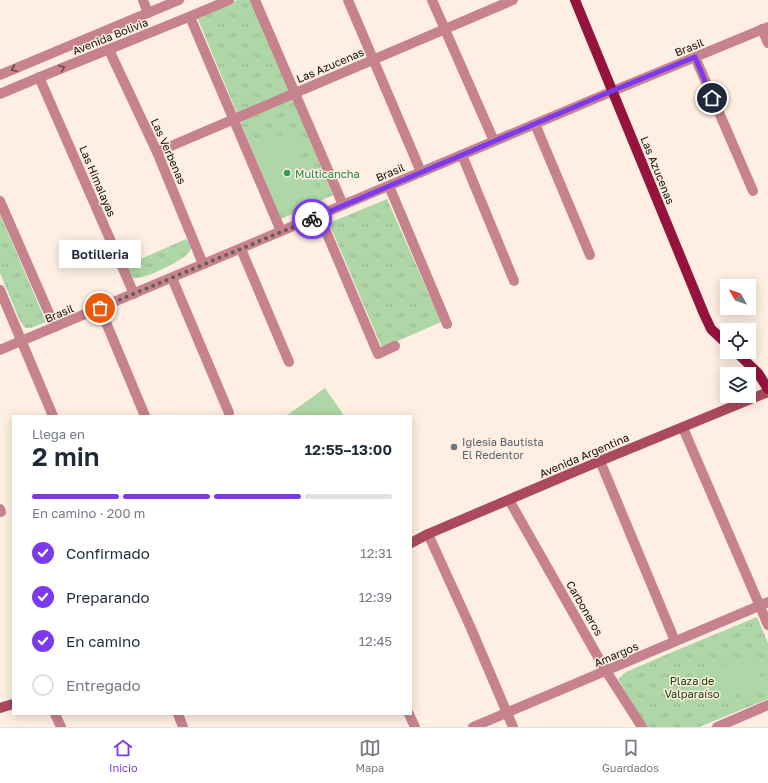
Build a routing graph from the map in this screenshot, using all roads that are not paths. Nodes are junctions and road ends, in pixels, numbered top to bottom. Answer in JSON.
{"nodes":[{"id":1,"x":143,"y":0,"type":"edge"},
{"id":2,"x":179,"y":0,"type":"edge"},
{"id":3,"x":229,"y":0,"type":"edge"},
{"id":4,"x":255,"y":0,"type":"edge"},
{"id":5,"x":348,"y":0,"type":"edge"},
{"id":6,"x":432,"y":0,"type":"edge"},
{"id":7,"x":513,"y":0,"type":"edge"},
{"id":8,"x":575,"y":0,"type":"edge"},
{"id":9,"x":148,"y":13,"type":"junction"},
{"id":10,"x":190,"y":17,"type":"junction"},
{"id":11,"x":765,"y":28,"type":"edge"},
{"id":12,"x":445,"y":29,"type":"junction"},
{"id":13,"x":768,"y":43,"type":"edge"},
{"id":14,"x":109,"y":50,"type":"junction"},
{"id":15,"x":695,"y":57,"type":"junction"},
{"id":16,"x":373,"y":60,"type":"junction"},
{"id":17,"x":0,"y":75,"type":"edge"},
{"id":18,"x":39,"y":77,"type":"junction"},
{"id":19,"x":612,"y":91,"type":"junction"},
{"id":20,"x":296,"y":93,"type":"junction"},
{"id":21,"x":0,"y":94,"type":"edge"},
{"id":22,"x":233,"y":119,"type":"junction"},
{"id":23,"x":535,"y":124,"type":"junction"},
{"id":24,"x":494,"y":142,"type":"junction"},
{"id":25,"x":157,"y":152,"type":"junction"},
{"id":26,"x":462,"y":155,"type":"junction"},
{"id":27,"x":421,"y":172,"type":"junction"},
{"id":28,"x":389,"y":186,"type":"junction"},
{"id":29,"x":753,"y":191,"type":"dead end"},
{"id":30,"x":0,"y":201,"type":"edge"},
{"id":31,"x":343,"y":205,"type":"junction"},
{"id":32,"x":319,"y":215,"type":"junction"},
{"id":33,"x":281,"y":232,"type":"junction"},
{"id":34,"x":241,"y":249,"type":"junction"},
{"id":35,"x":590,"y":255,"type":"dead end"},
{"id":36,"x":204,"y":264,"type":"junction"},
{"id":37,"x":172,"y":278,"type":"junction"},
{"id":38,"x":514,"y":281,"type":"dead end"},
{"id":39,"x":0,"y":290,"type":"edge"},
{"id":40,"x":134,"y":294,"type":"junction"},
{"id":41,"x":100,"y":308,"type":"junction"},
{"id":42,"x":447,"y":324,"type":"dead end"},
{"id":43,"x":55,"y":328,"type":"junction"},
{"id":44,"x":720,"y":337,"type":"edge"},
{"id":45,"x":22,"y":342,"type":"junction"},
{"id":46,"x":395,"y":346,"type":"dead end"},
{"id":47,"x":0,"y":350,"type":"edge"},
{"id":48,"x":743,"y":359,"type":"edge"},
{"id":49,"x":290,"y":362,"type":"dead end"},
{"id":50,"x":768,"y":390,"type":"edge"},
{"id":51,"x":229,"y":413,"type":"dead end"},
{"id":52,"x":53,"y":415,"type":"edge"},
{"id":53,"x":145,"y":415,"type":"edge"},
{"id":54,"x":683,"y":428,"type":"junction"},
{"id":55,"x":600,"y":461,"type":"junction"},
{"id":56,"x":509,"y":500,"type":"junction"},
{"id":57,"x":428,"y":534,"type":"junction"},
{"id":58,"x":412,"y":542,"type":"edge"},
{"id":59,"x":764,"y":604,"type":"edge"},
{"id":60,"x":768,"y":625,"type":"edge"},
{"id":61,"x":675,"y":641,"type":"junction"},
{"id":62,"x":606,"y":671,"type":"junction"},
{"id":63,"x":12,"y":704,"type":"edge"},
{"id":64,"x":768,"y":705,"type":"edge"},
{"id":65,"x":0,"y":708,"type":"edge"},
{"id":66,"x":507,"y":713,"type":"junction"},
{"id":67,"x":55,"y":715,"type":"edge"},
{"id":68,"x":178,"y":715,"type":"edge"},
{"id":69,"x":409,"y":715,"type":"edge"},
{"id":70,"x":61,"y":727,"type":"edge"},
{"id":71,"x":183,"y":727,"type":"edge"},
{"id":72,"x":415,"y":727,"type":"edge"},
{"id":73,"x":473,"y":727,"type":"edge"},
{"id":74,"x":513,"y":727,"type":"edge"},
{"id":75,"x":642,"y":727,"type":"edge"},
{"id":76,"x":717,"y":727,"type":"edge"}],
"edges":[{"from":1,"to":9,"type":"street"},
{"from":2,"to":9,"type":"street","name":"Avenida Bolivia"},
{"from":3,"to":10,"type":"street","name":"Avenida Bolivia"},
{"from":4,"to":20,"type":"street"},
{"from":5,"to":16,"type":"street"},
{"from":6,"to":12,"type":"street"},
{"from":7,"to":12,"type":"street","name":"Las Azucenas"},
{"from":8,"to":19,"type":"main road","name":"Las Azucenas"},
{"from":9,"to":17,"type":"street","name":"Avenida Bolivia","one_way":true},
{"from":10,"to":14,"type":"street","name":"Avenida Bolivia"},
{"from":10,"to":22,"type":"street"},
{"from":11,"to":13,"type":"street"},
{"from":11,"to":15,"type":"street","name":"Brasil"},
{"from":12,"to":16,"type":"street","name":"Las Azucenas"},
{"from":12,"to":24,"type":"street"},
{"from":18,"to":14,"type":"street","name":"Avenida Bolivia","one_way":true},
{"from":14,"to":25,"type":"street","name":"Las Verbenas"},
{"from":15,"to":19,"type":"street","name":"Brasil"},
{"from":15,"to":29,"type":"street"},
{"from":16,"to":20,"type":"street","name":"Las Azucenas"},
{"from":16,"to":27,"type":"street"},
{"from":18,"to":21,"type":"street","name":"Avenida Bolivia"},
{"from":18,"to":40,"type":"street","name":"Las Himalayas"},
{"from":19,"to":23,"type":"street","name":"Brasil"},
{"from":19,"to":44,"type":"main road","name":"Las Azucenas"},
{"from":20,"to":22,"type":"street","name":"Las Azucenas"},
{"from":20,"to":31,"type":"street"},
{"from":22,"to":25,"type":"street","name":"Las Azucenas"},
{"from":22,"to":33,"type":"street"},
{"from":23,"to":24,"type":"street","name":"Brasil"},
{"from":23,"to":35,"type":"street"},
{"from":24,"to":26,"type":"street","name":"Brasil"},
{"from":25,"to":36,"type":"street","name":"Las Verbenas"},
{"from":26,"to":27,"type":"street","name":"Brasil"},
{"from":26,"to":38,"type":"street"},
{"from":27,"to":28,"type":"street","name":"Brasil"},
{"from":28,"to":31,"type":"street","name":"Brasil"},
{"from":28,"to":42,"type":"street"},
{"from":30,"to":43,"type":"street"},
{"from":31,"to":32,"type":"street","name":"Brasil"},
{"from":32,"to":33,"type":"street","name":"Brasil"},
{"from":32,"to":46,"type":"street"},
{"from":33,"to":34,"type":"street","name":"Brasil"},
{"from":34,"to":36,"type":"street","name":"Brasil"},
{"from":34,"to":49,"type":"street"},
{"from":36,"to":37,"type":"street","name":"Brasil"},
{"from":37,"to":40,"type":"street","name":"Brasil"},
{"from":37,"to":51,"type":"street"},
{"from":39,"to":45,"type":"street"},
{"from":40,"to":41,"type":"street","name":"Brasil"},
{"from":41,"to":43,"type":"street","name":"Brasil"},
{"from":41,"to":53,"type":"street"},
{"from":43,"to":45,"type":"street","name":"Brasil"},
{"from":45,"to":47,"type":"street","name":"Brasil"},
{"from":45,"to":52,"type":"street"},
{"from":48,"to":50,"type":"main road"},
{"from":50,"to":54,"type":"main road","name":"Avenida Argentina"},
{"from":54,"to":55,"type":"main road","name":"Avenida Argentina"},
{"from":54,"to":59,"type":"street"},
{"from":55,"to":56,"type":"main road","name":"Avenida Argentina"},
{"from":55,"to":61,"type":"street"},
{"from":56,"to":57,"type":"main road","name":"Avenida Argentina"},
{"from":56,"to":62,"type":"street","name":"Carboneros"},
{"from":57,"to":58,"type":"main road","name":"Avenida Argentina"},
{"from":57,"to":66,"type":"street"},
{"from":59,"to":60,"type":"street"},
{"from":59,"to":61,"type":"street","name":"Amargos"},
{"from":61,"to":62,"type":"street","name":"Amargos"},
{"from":62,"to":66,"type":"street","name":"Amargos"},
{"from":62,"to":75,"type":"street","name":"Carboneros"},
{"from":63,"to":65,"type":"main road"},
{"from":64,"to":76,"type":"street"},
{"from":66,"to":73,"type":"street","name":"Amargos"},
{"from":66,"to":74,"type":"street"},
{"from":67,"to":70,"type":"street"},
{"from":68,"to":71,"type":"street"},
{"from":69,"to":72,"type":"street"}]}
